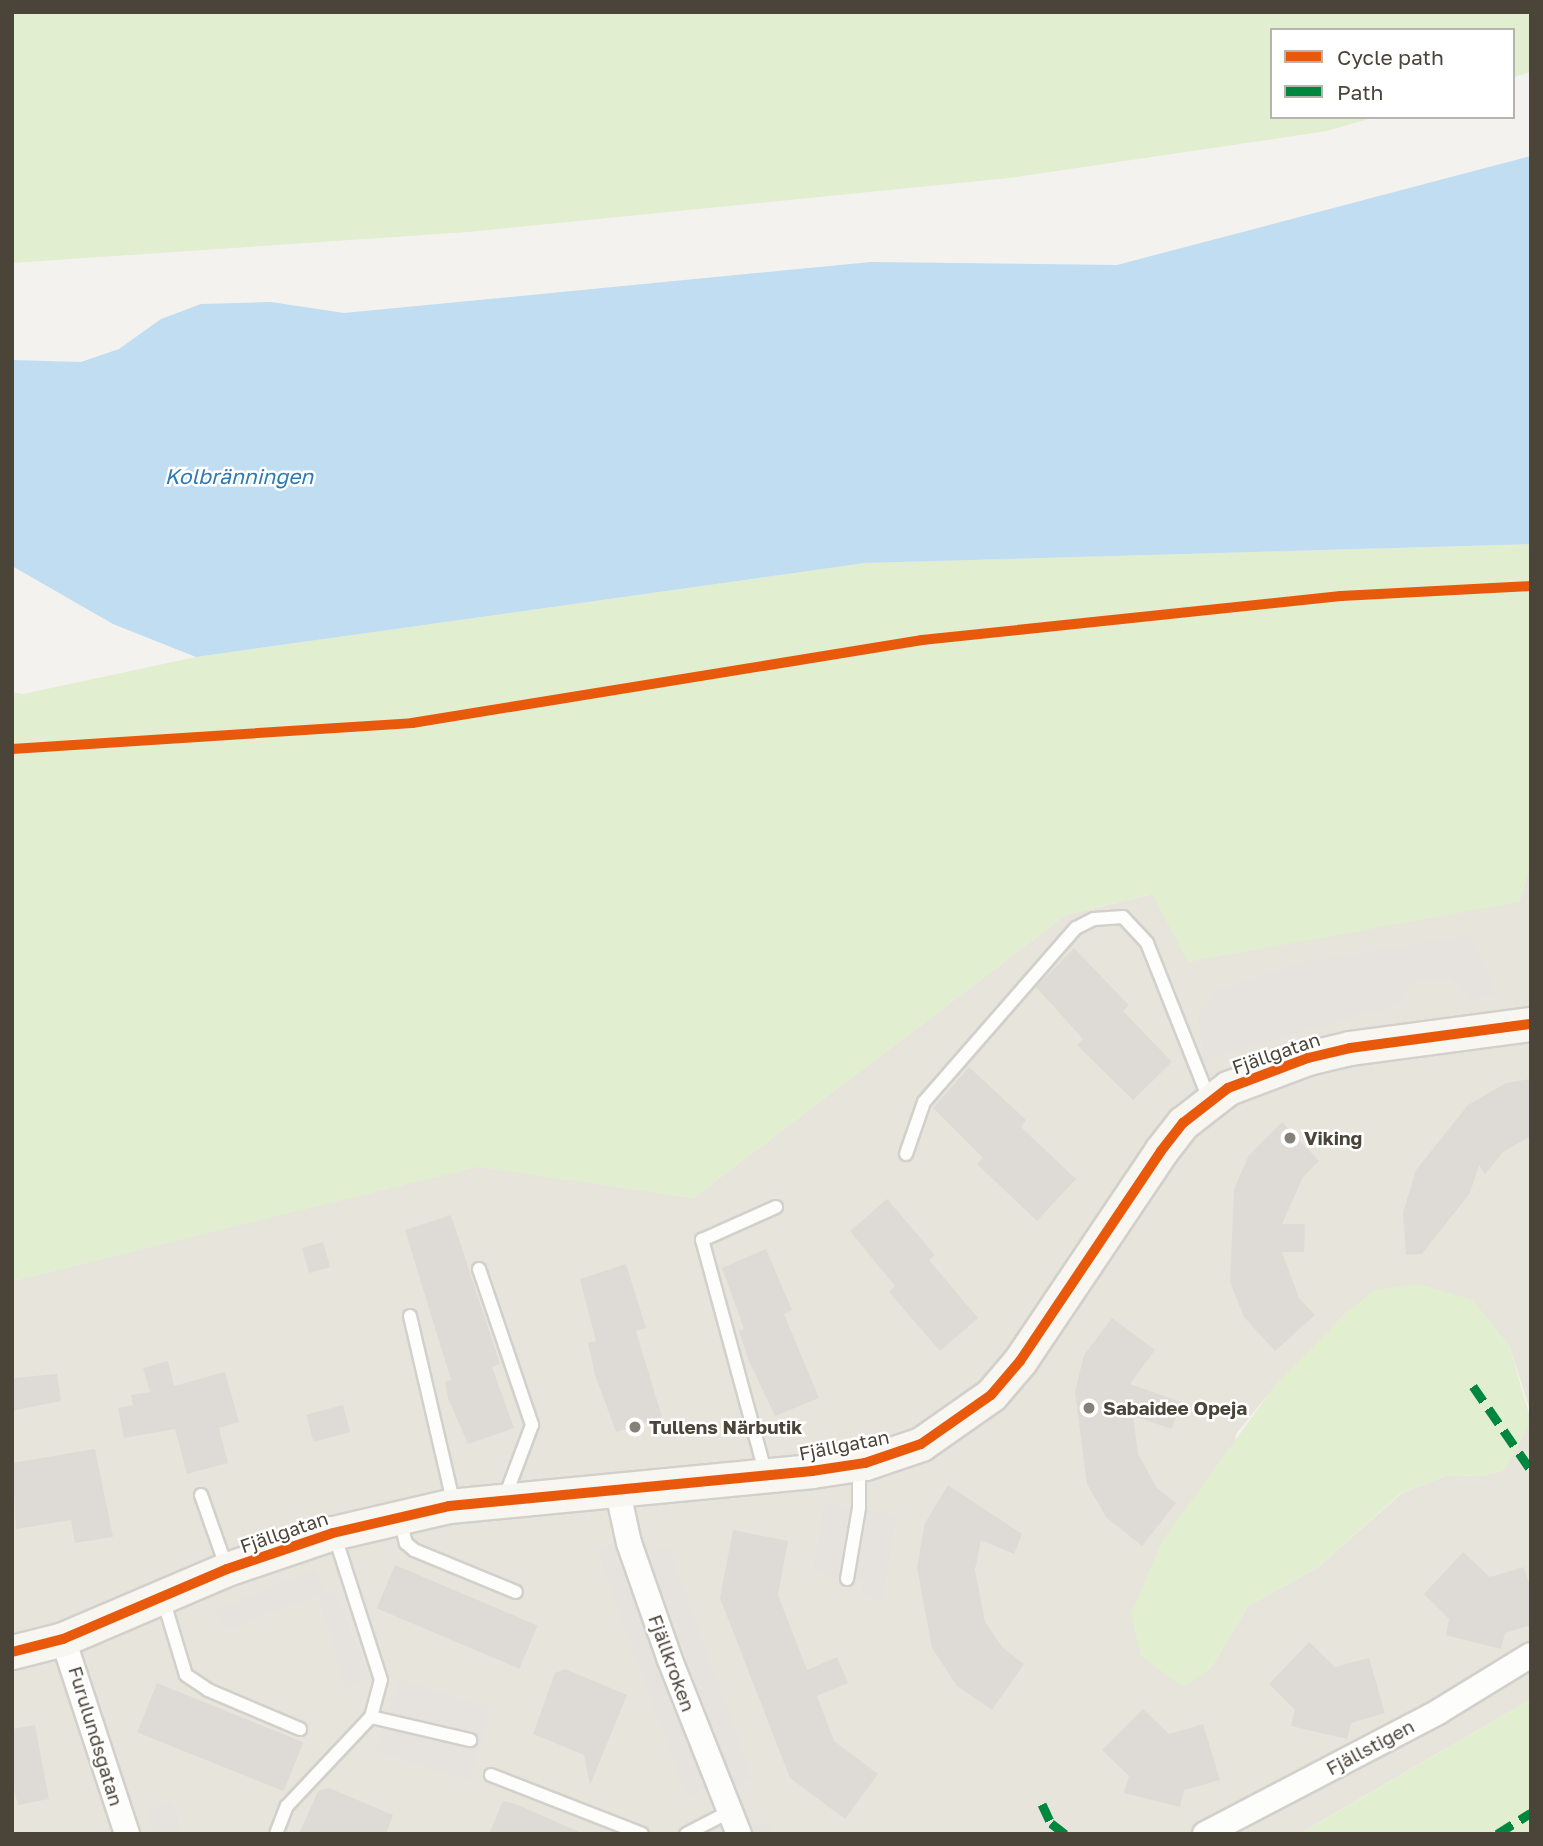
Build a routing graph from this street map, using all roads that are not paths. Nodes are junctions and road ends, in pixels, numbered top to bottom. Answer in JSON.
{"nodes":[{"id":1,"x":1531,"y":1024,"type":"edge"},
{"id":2,"x":1210,"y":1101,"type":"junction"},
{"id":3,"x":906,"y":1154,"type":"dead end"},
{"id":4,"x":776,"y":1207,"type":"dead end"},
{"id":5,"x":479,"y":1269,"type":"dead end"},
{"id":6,"x":410,"y":1315,"type":"dead end"},
{"id":7,"x":859,"y":1464,"type":"junction"},
{"id":8,"x":766,"y":1475,"type":"junction"},
{"id":9,"x":617,"y":1488,"type":"junction"},
{"id":10,"x":201,"y":1494,"type":"dead end"},
{"id":11,"x":503,"y":1501,"type":"junction"},
{"id":12,"x":454,"y":1506,"type":"junction"},
{"id":13,"x":400,"y":1518,"type":"junction"},
{"id":14,"x":333,"y":1533,"type":"junction"},
{"id":15,"x":227,"y":1569,"type":"junction"},
{"id":16,"x":847,"y":1579,"type":"dead end"},
{"id":17,"x":516,"y":1592,"type":"dead end"},
{"id":18,"x":163,"y":1599,"type":"junction"},
{"id":19,"x":63,"y":1639,"type":"junction"},
{"id":20,"x":12,"y":1652,"type":"edge"},
{"id":21,"x":1531,"y":1655,"type":"edge"},
{"id":22,"x":371,"y":1717,"type":"junction"},
{"id":23,"x":300,"y":1730,"type":"dead end"},
{"id":24,"x":470,"y":1740,"type":"dead end"},
{"id":25,"x":491,"y":1775,"type":"dead end"},
{"id":26,"x":734,"y":1823,"type":"edge"},
{"id":27,"x":127,"y":1834,"type":"edge"},
{"id":28,"x":276,"y":1834,"type":"edge"},
{"id":29,"x":642,"y":1834,"type":"edge"},
{"id":30,"x":686,"y":1834,"type":"edge"},
{"id":31,"x":1205,"y":1834,"type":"edge"}],
"edges":[{"from":1,"to":2,"type":"street","name":"Fjällgatan"},
{"from":2,"to":3,"type":"lane"},
{"from":2,"to":7,"type":"street","name":"Fjällgatan"},
{"from":4,"to":8,"type":"lane"},
{"from":5,"to":11,"type":"lane"},
{"from":6,"to":12,"type":"lane"},
{"from":7,"to":8,"type":"street","name":"Fjällgatan"},
{"from":7,"to":16,"type":"lane"},
{"from":8,"to":9,"type":"street","name":"Fjällgatan"},
{"from":9,"to":11,"type":"street","name":"Fjällgatan"},
{"from":9,"to":26,"type":"street","name":"Fjällkroken"},
{"from":10,"to":15,"type":"lane"},
{"from":11,"to":12,"type":"street","name":"Fjällgatan"},
{"from":12,"to":13,"type":"street","name":"Fjällgatan"},
{"from":13,"to":14,"type":"street","name":"Fjällgatan"},
{"from":13,"to":17,"type":"lane"},
{"from":14,"to":15,"type":"street","name":"Fjällgatan"},
{"from":14,"to":22,"type":"lane"},
{"from":15,"to":18,"type":"street","name":"Fjällgatan"},
{"from":18,"to":19,"type":"street","name":"Fjällgatan"},
{"from":18,"to":23,"type":"lane"},
{"from":19,"to":20,"type":"street","name":"Fjällgatan"},
{"from":19,"to":27,"type":"street","name":"Furulundsgatan"},
{"from":21,"to":31,"type":"street","name":"Fjällstigen"},
{"from":22,"to":24,"type":"lane"},
{"from":22,"to":28,"type":"lane"},
{"from":25,"to":29,"type":"lane"},
{"from":26,"to":30,"type":"lane"}]}
